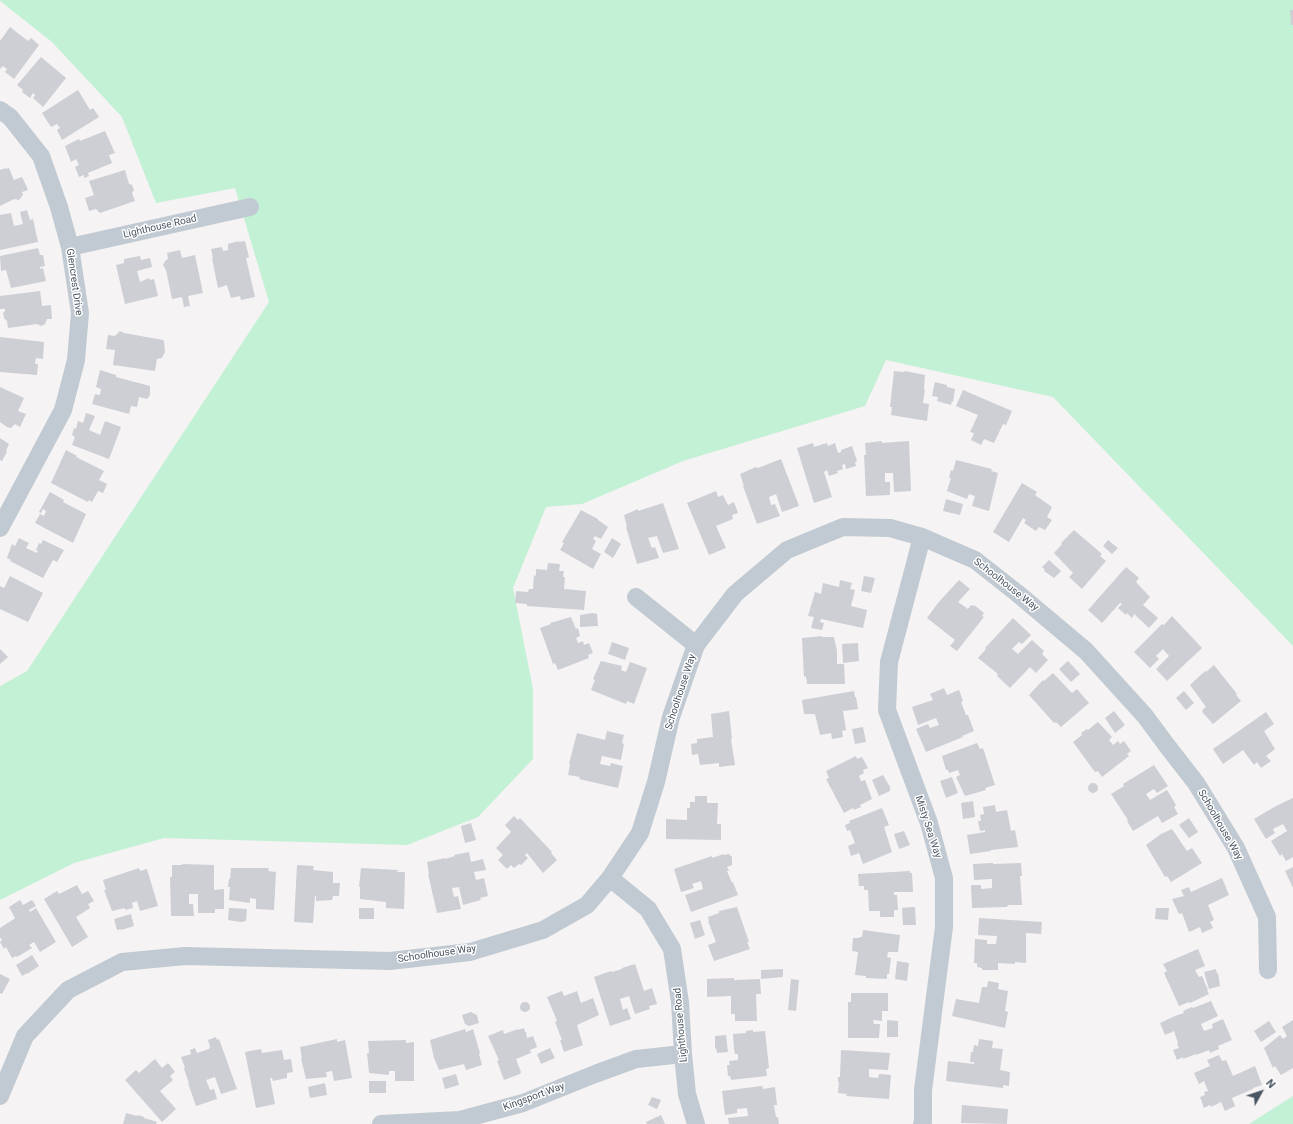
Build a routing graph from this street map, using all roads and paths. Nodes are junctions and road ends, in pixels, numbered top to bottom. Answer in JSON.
{"nodes":[{"id":1,"x":0,"y":110,"type":"edge"},
{"id":2,"x":250,"y":207,"type":"dead end"},
{"id":3,"x":70,"y":247,"type":"junction"},
{"id":4,"x":0,"y":528,"type":"edge"},
{"id":5,"x":922,"y":537,"type":"junction"},
{"id":6,"x":636,"y":597,"type":"dead end"},
{"id":7,"x":696,"y":645,"type":"junction"},
{"id":8,"x":610,"y":878,"type":"junction"},
{"id":9,"x":1268,"y":970,"type":"dead end"},
{"id":10,"x":683,"y":1054,"type":"junction"},
{"id":11,"x":0,"y":1096,"type":"edge"},
{"id":12,"x":382,"y":1124,"type":"edge"},
{"id":13,"x":696,"y":1124,"type":"edge"},
{"id":14,"x":922,"y":1124,"type":"edge"}],
"edges":[{"from":1,"to":3,"type":"street","name":"Glencrest Drive"},
{"from":2,"to":3,"type":"street","name":"Lighthouse Road"},
{"from":3,"to":4,"type":"street","name":"Glencrest Drive"},
{"from":5,"to":7,"type":"street","name":"Schoolhouse Way"},
{"from":5,"to":9,"type":"street","name":"Schoolhouse Way"},
{"from":5,"to":14,"type":"street","name":"Misty Sea Way"},
{"from":6,"to":7,"type":"street"},
{"from":7,"to":8,"type":"street","name":"Schoolhouse Way"},
{"from":8,"to":10,"type":"street","name":"Lighthouse Road"},
{"from":8,"to":11,"type":"street","name":"Schoolhouse Way"},
{"from":10,"to":12,"type":"street","name":"Kingsport Way"},
{"from":10,"to":13,"type":"street","name":"Lighthouse Road"}]}
